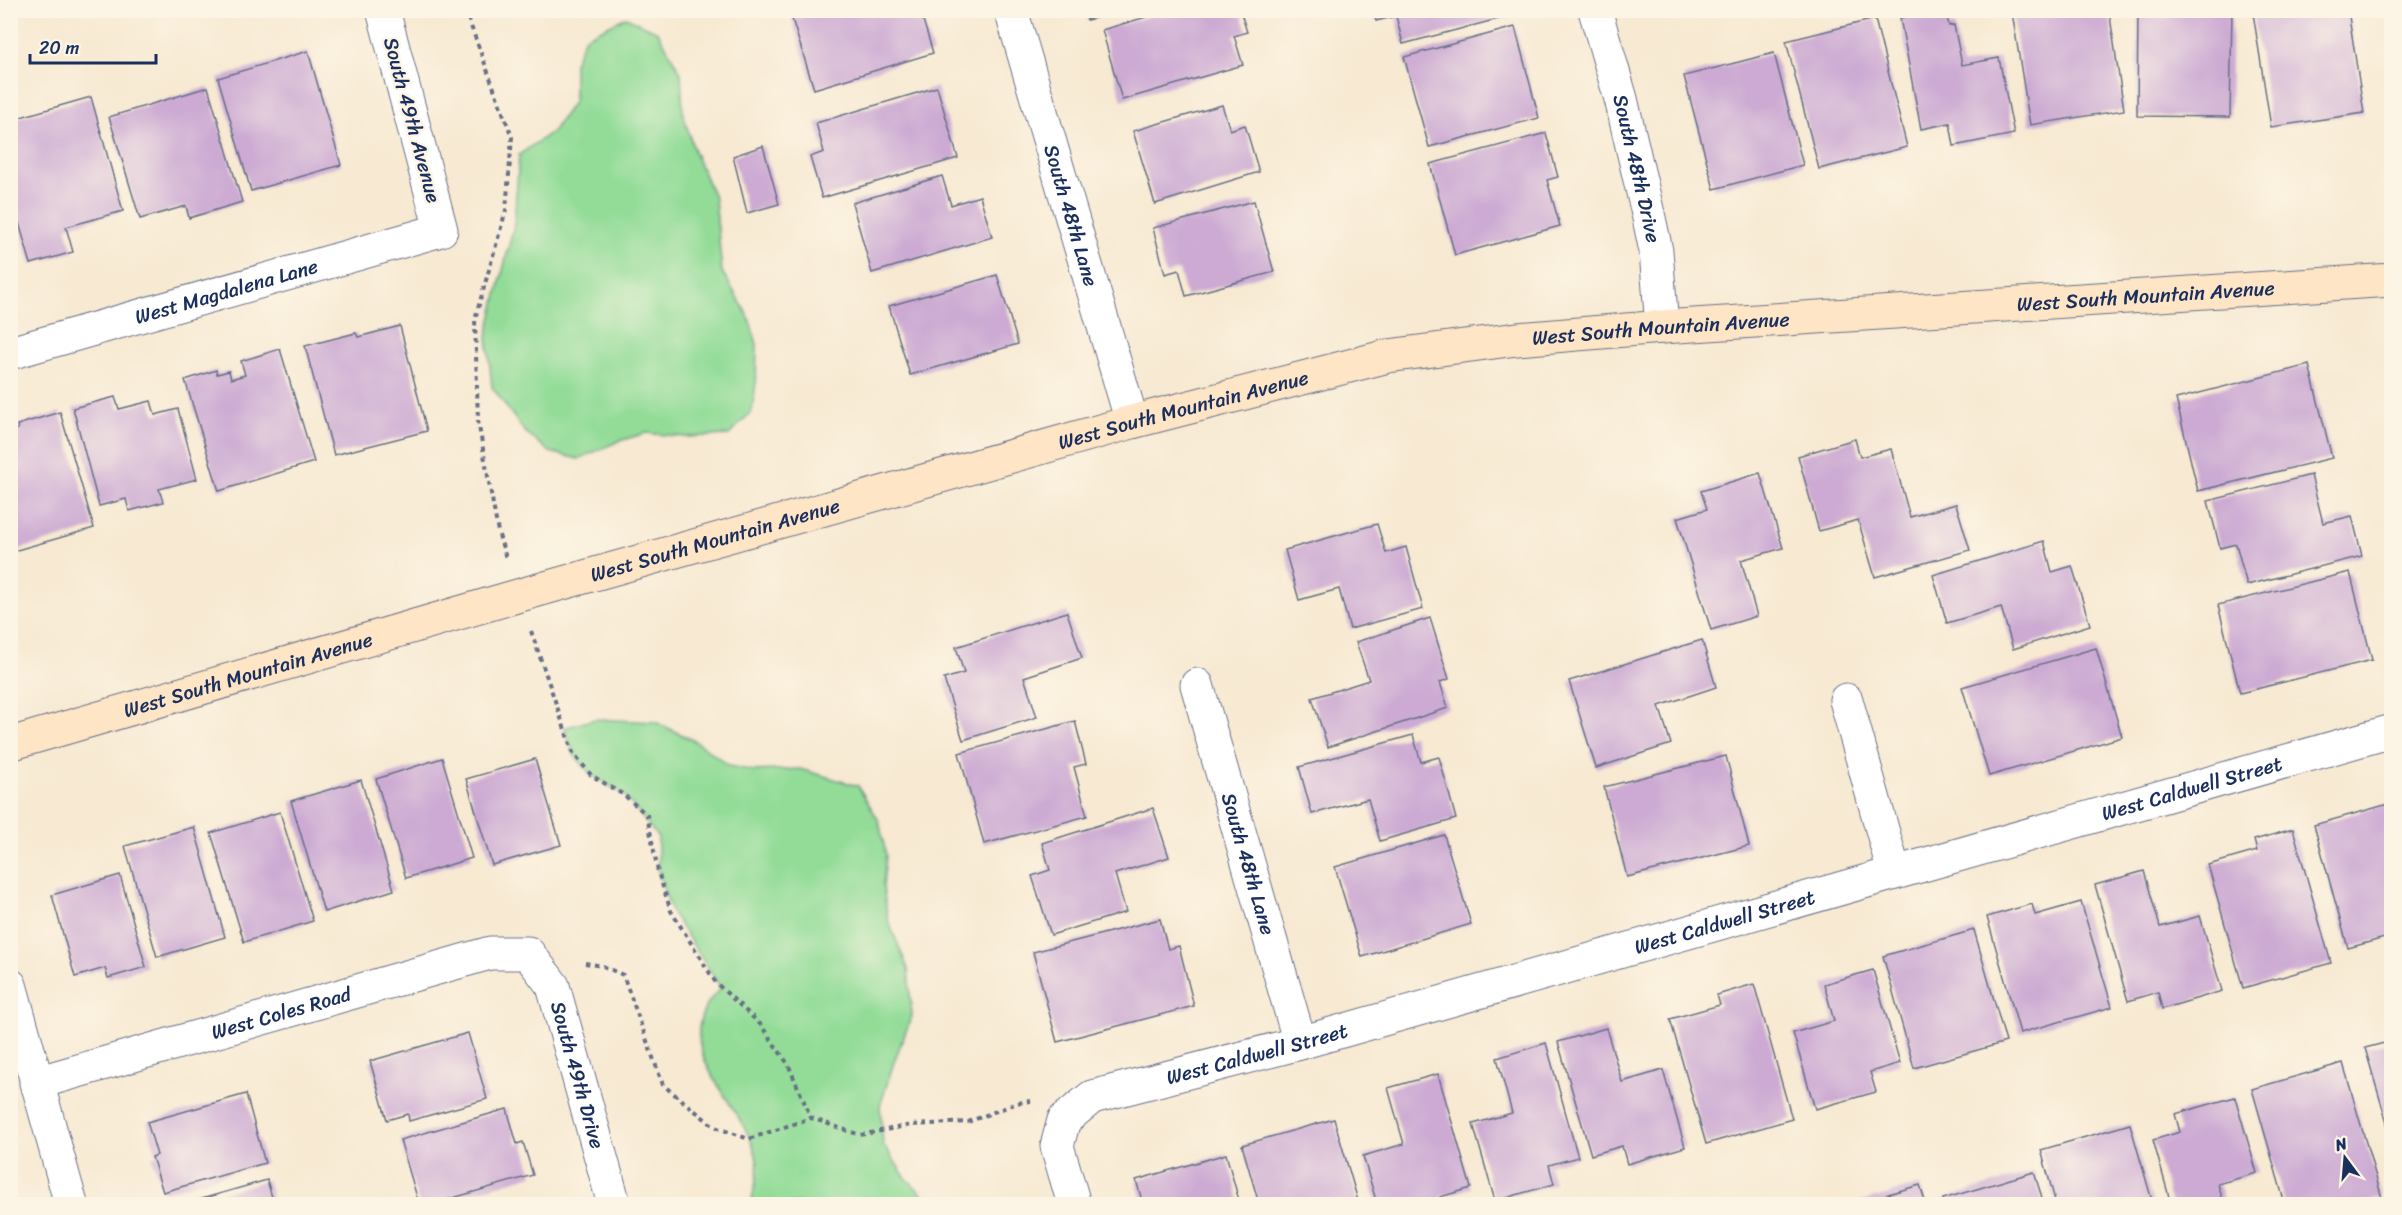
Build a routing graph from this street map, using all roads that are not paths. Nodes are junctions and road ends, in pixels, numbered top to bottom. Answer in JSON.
{"nodes":[{"id":1,"x":383,"y":10,"type":"edge"},
{"id":2,"x":1011,"y":10,"type":"edge"},
{"id":3,"x":1604,"y":12,"type":"edge"},
{"id":4,"x":441,"y":230,"type":"joint"},
{"id":5,"x":2391,"y":279,"type":"edge"},
{"id":6,"x":1662,"y":327,"type":"junction"},
{"id":7,"x":10,"y":353,"type":"edge"},
{"id":8,"x":1132,"y":422,"type":"junction"},
{"id":9,"x":1197,"y":686,"type":"dead end"},
{"id":10,"x":1846,"y":700,"type":"dead end"},
{"id":11,"x":2391,"y":731,"type":"edge"},
{"id":12,"x":10,"y":744,"type":"edge"},
{"id":13,"x":1894,"y":872,"type":"junction"},
{"id":14,"x":528,"y":953,"type":"joint"},
{"id":15,"x":10,"y":985,"type":"edge"},
{"id":16,"x":1300,"y":1043,"type":"junction"},
{"id":17,"x":36,"y":1083,"type":"junction"},
{"id":18,"x":71,"y":1204,"type":"edge"},
{"id":19,"x":614,"y":1204,"type":"edge"},
{"id":20,"x":1074,"y":1204,"type":"edge"}],
"edges":[{"from":1,"to":4,"type":"street","name":"South 49th Avenue"},
{"from":2,"to":8,"type":"street","name":"South 48th Lane"},
{"from":3,"to":6,"type":"street","name":"South 48th Drive"},
{"from":4,"to":7,"type":"street","name":"West Magdalena Lane"},
{"from":5,"to":6,"type":"street","name":"West South Mountain Avenue"},
{"from":6,"to":8,"type":"street","name":"West South Mountain Avenue"},
{"from":8,"to":12,"type":"street","name":"West South Mountain Avenue"},
{"from":9,"to":16,"type":"street","name":"South 48th Lane"},
{"from":10,"to":13,"type":"street"},
{"from":11,"to":13,"type":"street","name":"West Caldwell Street"},
{"from":13,"to":16,"type":"street","name":"West Caldwell Street"},
{"from":14,"to":17,"type":"street","name":"West Coles Road"},
{"from":14,"to":19,"type":"street","name":"South 49th Drive"},
{"from":15,"to":17,"type":"street"},
{"from":16,"to":20,"type":"street","name":"West Caldwell Street"},
{"from":17,"to":18,"type":"street"}]}
